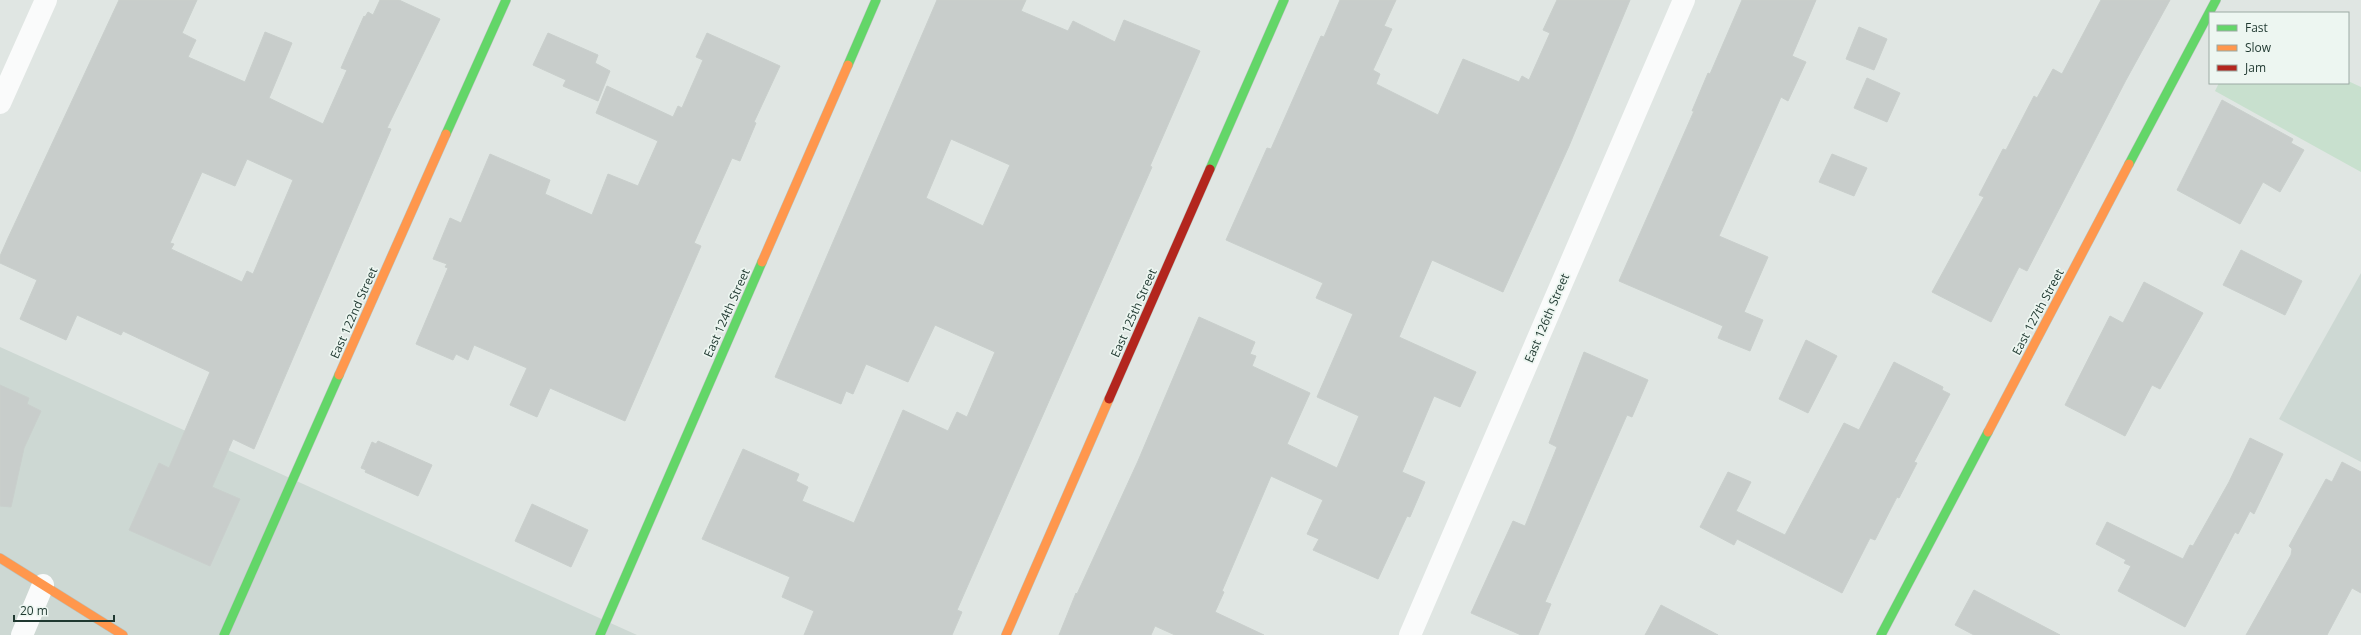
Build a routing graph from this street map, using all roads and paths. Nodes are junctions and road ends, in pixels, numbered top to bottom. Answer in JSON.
{"nodes":[{"id":1,"x":46,"y":0,"type":"edge"},
{"id":2,"x":506,"y":0,"type":"edge"},
{"id":3,"x":876,"y":0,"type":"edge"},
{"id":4,"x":1284,"y":0,"type":"edge"},
{"id":5,"x":1684,"y":0,"type":"edge"},
{"id":6,"x":2216,"y":0,"type":"edge"},
{"id":7,"x":2210,"y":12,"type":"edge"},
{"id":8,"x":2209,"y":13,"type":"edge"},
{"id":9,"x":0,"y":103,"type":"edge"},
{"id":10,"x":0,"y":558,"type":"edge"},
{"id":11,"x":42,"y":585,"type":"junction"},
{"id":12,"x":22,"y":635,"type":"edge"},
{"id":13,"x":124,"y":635,"type":"edge"},
{"id":14,"x":224,"y":635,"type":"edge"},
{"id":15,"x":600,"y":635,"type":"edge"},
{"id":16,"x":1006,"y":635,"type":"edge"},
{"id":17,"x":1410,"y":635,"type":"edge"},
{"id":18,"x":1881,"y":635,"type":"edge"}],
"edges":[{"from":1,"to":9,"type":"street"},
{"from":2,"to":14,"type":"street","name":"East 122nd Street"},
{"from":3,"to":15,"type":"street","name":"East 124th Street"},
{"from":4,"to":16,"type":"street","name":"East 125th Street"},
{"from":5,"to":17,"type":"street","name":"East 126th Street"},
{"from":6,"to":7,"type":"street","name":"East 127th Street"},
{"from":8,"to":18,"type":"street","name":"East 127th Street"},
{"from":10,"to":11,"type":"street"},
{"from":11,"to":12,"type":"street"},
{"from":11,"to":13,"type":"street"}]}
